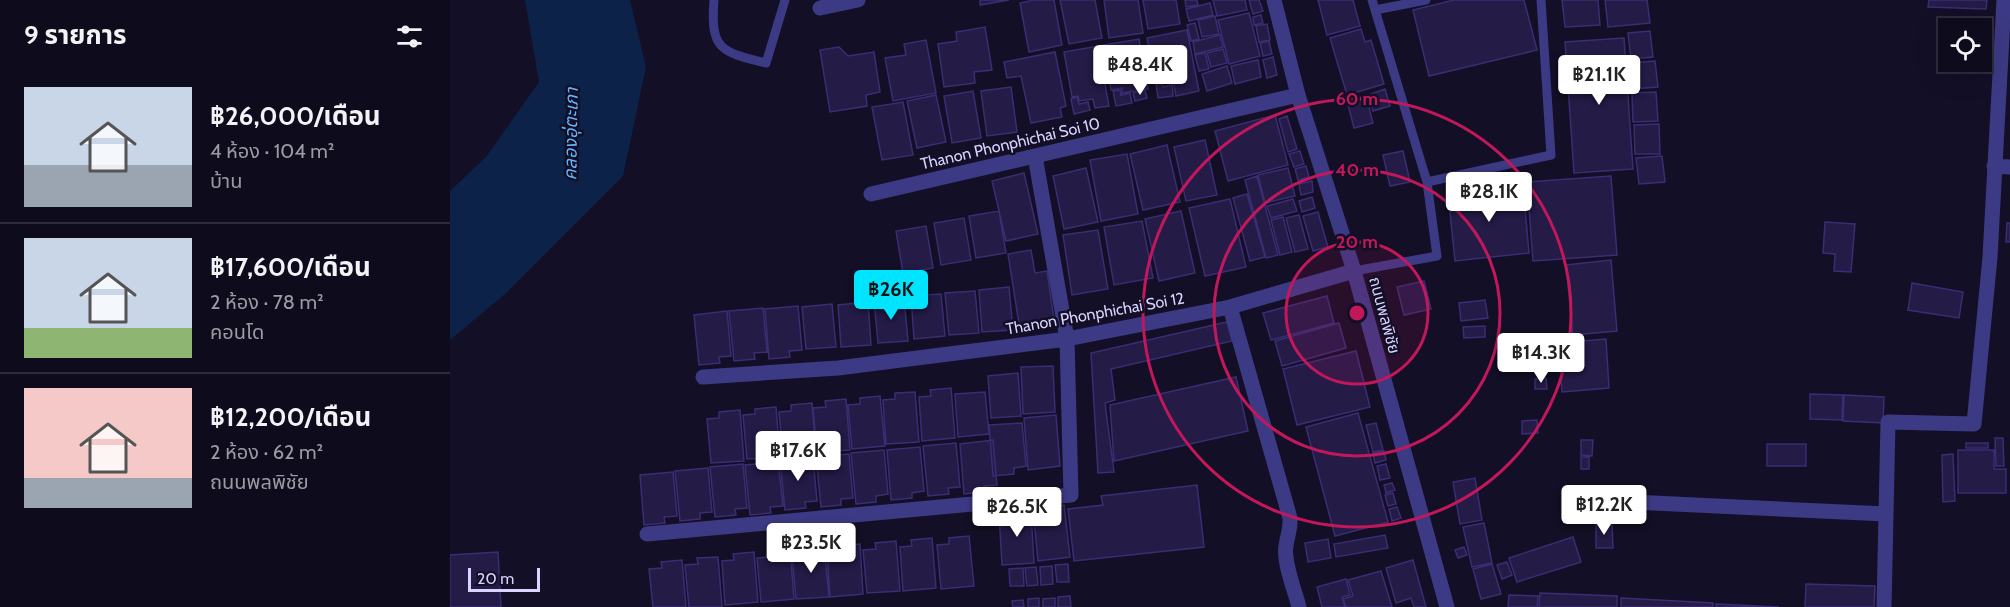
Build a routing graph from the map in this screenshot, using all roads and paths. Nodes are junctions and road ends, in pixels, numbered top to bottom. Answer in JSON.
{"nodes":[{"id":1,"x":714,"y":0,"type":"edge"},
{"id":2,"x":785,"y":0,"type":"edge"},
{"id":3,"x":858,"y":0,"type":"edge"},
{"id":4,"x":1274,"y":0,"type":"edge"},
{"id":5,"x":1372,"y":0,"type":"edge"},
{"id":6,"x":1426,"y":0,"type":"edge"},
{"id":7,"x":1541,"y":0,"type":"edge"},
{"id":8,"x":2004,"y":0,"type":"edge"},
{"id":9,"x":820,"y":8,"type":"dead end"},
{"id":10,"x":1375,"y":10,"type":"junction"},
{"id":11,"x":1298,"y":95,"type":"junction"},
{"id":12,"x":1035,"y":156,"type":"junction"},
{"id":13,"x":1994,"y":166,"type":"junction"},
{"id":14,"x":2010,"y":166,"type":"edge"},
{"id":15,"x":1427,"y":182,"type":"junction"},
{"id":16,"x":871,"y":194,"type":"dead end"},
{"id":17,"x":1354,"y":271,"type":"junction"},
{"id":18,"x":1230,"y":307,"type":"junction"},
{"id":19,"x":1067,"y":339,"type":"junction"},
{"id":20,"x":704,"y":376,"type":"dead end"},
{"id":21,"x":1611,"y":501,"type":"dead end"},
{"id":22,"x":1886,"y":514,"type":"junction"},
{"id":23,"x":647,"y":534,"type":"dead end"},
{"id":24,"x":1299,"y":607,"type":"edge"},
{"id":25,"x":1447,"y":607,"type":"edge"},
{"id":26,"x":1884,"y":607,"type":"edge"}],
"edges":[{"from":1,"to":2,"type":"lane"},
{"from":3,"to":9,"type":"street"},
{"from":4,"to":11,"type":"street","name":"ถนนพลพิชัย"},
{"from":5,"to":10,"type":"lane"},
{"from":6,"to":10,"type":"lane"},
{"from":7,"to":15,"type":"lane"},
{"from":8,"to":13,"type":"street"},
{"from":10,"to":15,"type":"lane"},
{"from":11,"to":12,"type":"street","name":"Thanon Phonphichai Soi 10"},
{"from":11,"to":17,"type":"street","name":"ถนนพลพิชัย"},
{"from":12,"to":16,"type":"street","name":"Thanon Phonphichai Soi 10"},
{"from":12,"to":19,"type":"street"},
{"from":13,"to":14,"type":"street"},
{"from":13,"to":22,"type":"street"},
{"from":15,"to":17,"type":"lane"},
{"from":17,"to":18,"type":"street","name":"Thanon Phonphichai Soi 12"},
{"from":17,"to":25,"type":"street","name":"ถนนพลพิชัย"},
{"from":18,"to":19,"type":"street","name":"Thanon Phonphichai Soi 12"},
{"from":18,"to":24,"type":"street"},
{"from":19,"to":20,"type":"street","name":"Thanon Phonphichai Soi 12"},
{"from":19,"to":23,"type":"street"},
{"from":21,"to":22,"type":"street"},
{"from":22,"to":26,"type":"street"}]}
